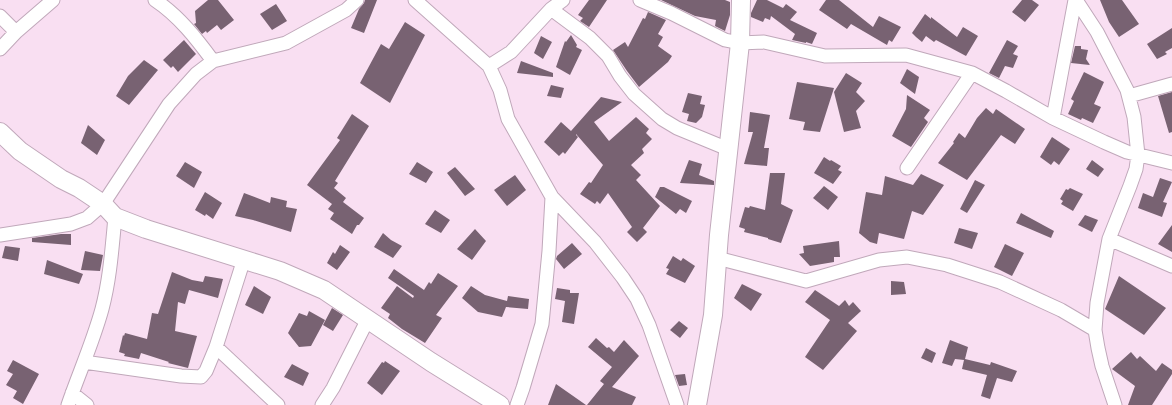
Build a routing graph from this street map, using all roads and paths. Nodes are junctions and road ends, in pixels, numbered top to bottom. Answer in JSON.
{"nodes":[{"id":1,"x":53,"y":0,"type":"edge"},
{"id":2,"x":155,"y":0,"type":"edge"},
{"id":3,"x":357,"y":0,"type":"edge"},
{"id":4,"x":415,"y":0,"type":"edge"},
{"id":5,"x":563,"y":0,"type":"edge"},
{"id":6,"x":640,"y":0,"type":"edge"},
{"id":7,"x":741,"y":0,"type":"edge"},
{"id":8,"x":1075,"y":0,"type":"edge"},
{"id":9,"x":551,"y":9,"type":"junction"},
{"id":10,"x":0,"y":16,"type":"edge"},
{"id":11,"x":16,"y":32,"type":"junction"},
{"id":12,"x":740,"y":43,"type":"junction"},
{"id":13,"x":0,"y":49,"type":"edge"},
{"id":14,"x":213,"y":61,"type":"junction"},
{"id":15,"x":488,"y":66,"type":"junction"},
{"id":16,"x":972,"y":73,"type":"junction"},
{"id":17,"x":1172,"y":84,"type":"edge"},
{"id":18,"x":1128,"y":96,"type":"junction"},
{"id":19,"x":1053,"y":118,"type":"junction"},
{"id":20,"x":0,"y":132,"type":"edge"},
{"id":21,"x":728,"y":149,"type":"junction"},
{"id":22,"x":1138,"y":155,"type":"junction"},
{"id":23,"x":1172,"y":163,"type":"edge"},
{"id":24,"x":907,"y":168,"type":"dead end"},
{"id":25,"x":552,"y":197,"type":"junction"},
{"id":26,"x":102,"y":204,"type":"junction"},
{"id":27,"x":115,"y":217,"type":"junction"},
{"id":28,"x":0,"y":235,"type":"edge"},
{"id":29,"x":1109,"y":239,"type":"junction"},
{"id":30,"x":717,"y":258,"type":"junction"},
{"id":31,"x":244,"y":259,"type":"junction"},
{"id":32,"x":1172,"y":266,"type":"edge"},
{"id":33,"x":368,"y":318,"type":"junction"},
{"id":34,"x":1095,"y":330,"type":"junction"},
{"id":35,"x":216,"y":347,"type":"junction"},
{"id":36,"x":84,"y":362,"type":"junction"},
{"id":37,"x":70,"y":399,"type":"edge"},
{"id":38,"x":87,"y":405,"type":"edge"},
{"id":39,"x":278,"y":405,"type":"edge"},
{"id":40,"x":322,"y":405,"type":"edge"},
{"id":41,"x":500,"y":405,"type":"edge"},
{"id":42,"x":517,"y":405,"type":"edge"},
{"id":43,"x":677,"y":405,"type":"edge"},
{"id":44,"x":697,"y":405,"type":"edge"},
{"id":45,"x":1115,"y":405,"type":"edge"}],
"edges":[{"from":1,"to":11,"type":"street"},
{"from":2,"to":14,"type":"street"},
{"from":3,"to":14,"type":"street"},
{"from":4,"to":15,"type":"street"},
{"from":5,"to":9,"type":"street"},
{"from":6,"to":12,"type":"street"},
{"from":7,"to":12,"type":"street"},
{"from":8,"to":18,"type":"street"},
{"from":8,"to":19,"type":"street"},
{"from":9,"to":15,"type":"street"},
{"from":9,"to":21,"type":"street"},
{"from":10,"to":11,"type":"street"},
{"from":11,"to":13,"type":"street"},
{"from":12,"to":16,"type":"street"},
{"from":12,"to":21,"type":"street"},
{"from":14,"to":26,"type":"street"},
{"from":15,"to":25,"type":"street"},
{"from":16,"to":19,"type":"street"},
{"from":16,"to":24,"type":"street"},
{"from":17,"to":18,"type":"street"},
{"from":18,"to":22,"type":"street"},
{"from":19,"to":22,"type":"street"},
{"from":20,"to":26,"type":"street"},
{"from":21,"to":30,"type":"street"},
{"from":22,"to":23,"type":"street"},
{"from":22,"to":29,"type":"street"},
{"from":25,"to":42,"type":"street"},
{"from":25,"to":43,"type":"street"},
{"from":26,"to":27,"type":"street"},
{"from":26,"to":28,"type":"street"},
{"from":27,"to":31,"type":"street"},
{"from":27,"to":36,"type":"street"},
{"from":29,"to":32,"type":"street"},
{"from":29,"to":34,"type":"street"},
{"from":30,"to":34,"type":"street"},
{"from":30,"to":44,"type":"street"},
{"from":31,"to":33,"type":"street"},
{"from":31,"to":35,"type":"street"},
{"from":33,"to":40,"type":"street"},
{"from":33,"to":41,"type":"street"},
{"from":34,"to":45,"type":"street"},
{"from":35,"to":36,"type":"street"},
{"from":35,"to":39,"type":"street"},
{"from":36,"to":37,"type":"street"},
{"from":37,"to":38,"type":"street"}]}
